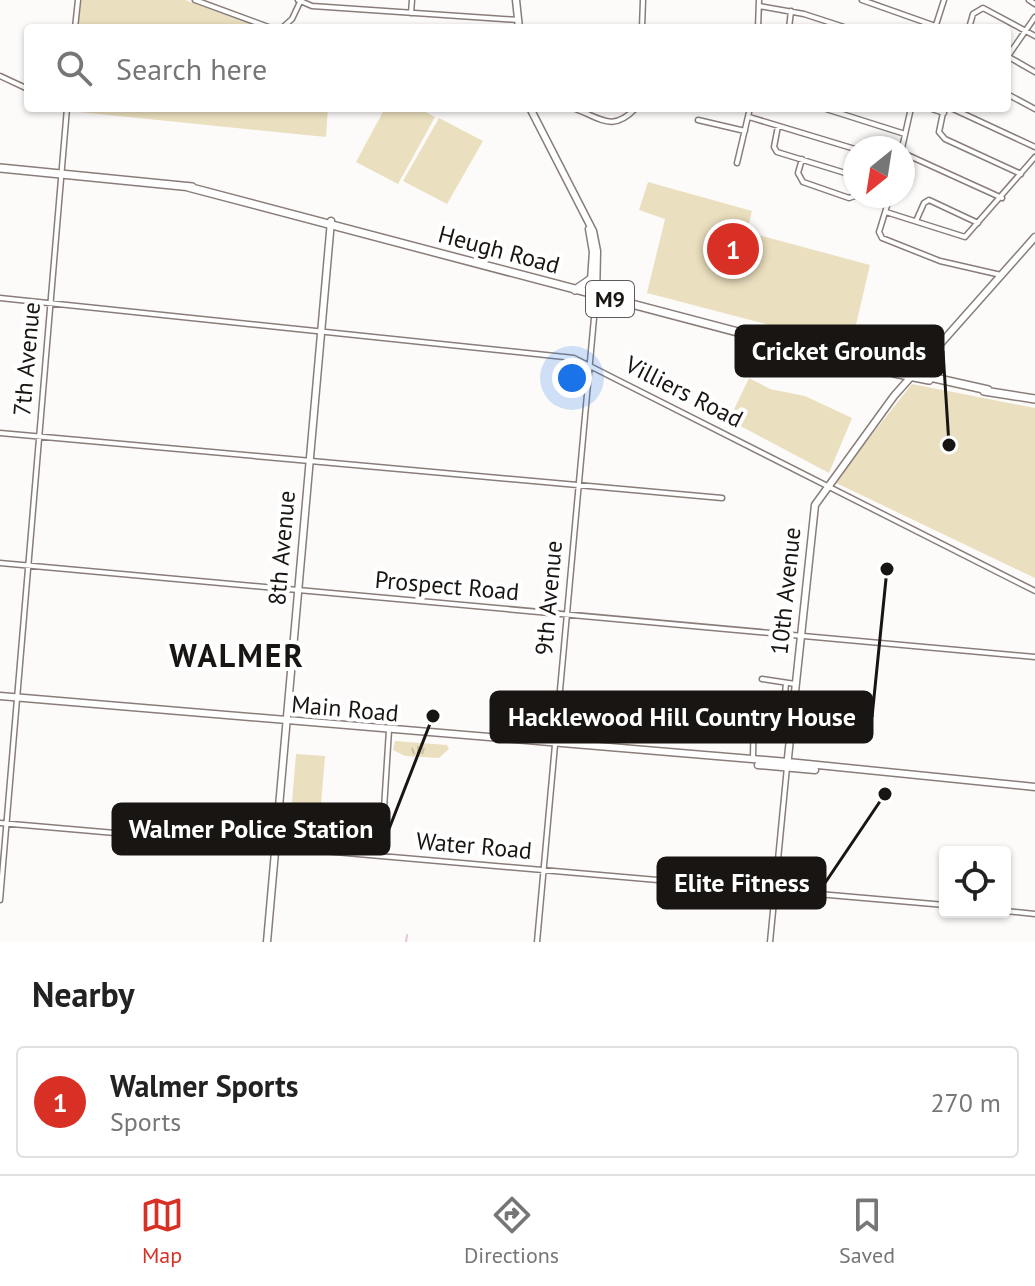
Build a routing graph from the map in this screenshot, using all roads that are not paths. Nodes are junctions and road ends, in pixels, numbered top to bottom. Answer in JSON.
{"nodes":[{"id":1,"x":78,"y":0,"type":"edge"},
{"id":2,"x":195,"y":0,"type":"edge"},
{"id":3,"x":412,"y":0,"type":"edge"},
{"id":4,"x":516,"y":0,"type":"edge"},
{"id":5,"x":643,"y":0,"type":"edge"},
{"id":6,"x":862,"y":0,"type":"edge"},
{"id":7,"x":944,"y":0,"type":"edge"},
{"id":8,"x":1029,"y":0,"type":"edge"},
{"id":9,"x":299,"y":1,"type":"edge"},
{"id":10,"x":759,"y":3,"type":"edge"},
{"id":11,"x":1035,"y":4,"type":"edge"},
{"id":12,"x":791,"y":11,"type":"junction"},
{"id":13,"x":411,"y":13,"type":"junction"},
{"id":14,"x":1035,"y":17,"type":"edge"},
{"id":15,"x":518,"y":20,"type":"junction"},
{"id":16,"x":75,"y":24,"type":"edge"},
{"id":17,"x":260,"y":24,"type":"edge"},
{"id":18,"x":286,"y":24,"type":"edge"},
{"id":19,"x":518,"y":24,"type":"edge"},
{"id":20,"x":642,"y":24,"type":"edge"},
{"id":21,"x":758,"y":24,"type":"edge"},
{"id":22,"x":789,"y":24,"type":"edge"},
{"id":23,"x":834,"y":24,"type":"edge"},
{"id":24,"x":929,"y":24,"type":"edge"},
{"id":25,"x":938,"y":24,"type":"edge"},
{"id":26,"x":970,"y":24,"type":"edge"},
{"id":27,"x":1024,"y":31,"type":"junction"},
{"id":28,"x":1035,"y":36,"type":"edge"},
{"id":29,"x":1011,"y":51,"type":"edge"},
{"id":30,"x":1011,"y":58,"type":"edge"},
{"id":31,"x":1035,"y":72,"type":"edge"},
{"id":32,"x":0,"y":76,"type":"edge"},
{"id":33,"x":24,"y":87,"type":"edge"},
{"id":34,"x":1011,"y":96,"type":"edge"},
{"id":35,"x":1035,"y":109,"type":"edge"},
{"id":36,"x":67,"y":112,"type":"edge"},
{"id":37,"x":532,"y":112,"type":"edge"},
{"id":38,"x":588,"y":112,"type":"edge"},
{"id":39,"x":630,"y":112,"type":"edge"},
{"id":40,"x":750,"y":112,"type":"edge"},
{"id":41,"x":836,"y":112,"type":"edge"},
{"id":42,"x":910,"y":112,"type":"edge"},
{"id":43,"x":944,"y":112,"type":"edge"},
{"id":44,"x":960,"y":112,"type":"edge"},
{"id":45,"x":749,"y":117,"type":"junction"},
{"id":46,"x":698,"y":120,"type":"dead end"},
{"id":47,"x":778,"y":126,"type":"junction"},
{"id":48,"x":745,"y":131,"type":"junction"},
{"id":49,"x":905,"y":134,"type":"joint"},
{"id":50,"x":843,"y":145,"type":"edge"},
{"id":51,"x":1035,"y":147,"type":"edge"},
{"id":52,"x":915,"y":157,"type":"edge"},
{"id":53,"x":1035,"y":157,"type":"edge"},
{"id":54,"x":802,"y":159,"type":"junction"},
{"id":55,"x":737,"y":163,"type":"dead end"},
{"id":56,"x":0,"y":168,"type":"edge"},
{"id":57,"x":843,"y":172,"type":"edge"},
{"id":58,"x":61,"y":173,"type":"junction"},
{"id":59,"x":1021,"y":174,"type":"junction"},
{"id":60,"x":843,"y":196,"type":"edge"},
{"id":61,"x":1002,"y":198,"type":"junction"},
{"id":62,"x":887,"y":208,"type":"edge"},
{"id":63,"x":886,"y":212,"type":"junction"},
{"id":64,"x":587,"y":218,"type":"junction"},
{"id":65,"x":916,"y":221,"type":"junction"},
{"id":66,"x":330,"y":223,"type":"junction"},
{"id":67,"x":978,"y":223,"type":"junction"},
{"id":68,"x":1035,"y":237,"type":"edge"},
{"id":69,"x":1001,"y":275,"type":"junction"},
{"id":70,"x":591,"y":279,"type":"junction"},
{"id":71,"x":575,"y":290,"type":"junction"},
{"id":72,"x":593,"y":295,"type":"junction"},
{"id":73,"x":0,"y":298,"type":"edge"},
{"id":74,"x":51,"y":303,"type":"junction"},
{"id":75,"x":319,"y":330,"type":"junction"},
{"id":76,"x":926,"y":360,"type":"junction"},
{"id":77,"x":587,"y":363,"type":"junction"},
{"id":78,"x":913,"y":375,"type":"junction"},
{"id":79,"x":933,"y":376,"type":"junction"},
{"id":80,"x":988,"y":390,"type":"junction"},
{"id":81,"x":1035,"y":399,"type":"edge"},
{"id":82,"x":0,"y":433,"type":"edge"},
{"id":83,"x":38,"y":436,"type":"junction"},
{"id":84,"x":308,"y":460,"type":"junction"},
{"id":85,"x":828,"y":486,"type":"junction"},
{"id":86,"x":577,"y":487,"type":"junction"},
{"id":87,"x":722,"y":498,"type":"dead end"},
{"id":88,"x":0,"y":563,"type":"edge"},
{"id":89,"x":28,"y":566,"type":"junction"},
{"id":90,"x":297,"y":591,"type":"junction"},
{"id":91,"x":1035,"y":591,"type":"edge"},
{"id":92,"x":566,"y":614,"type":"junction"},
{"id":93,"x":800,"y":636,"type":"junction"},
{"id":94,"x":1035,"y":657,"type":"edge"},
{"id":95,"x":762,"y":679,"type":"dead end"},
{"id":96,"x":786,"y":683,"type":"junction"},
{"id":97,"x":795,"y":684,"type":"junction"},
{"id":98,"x":0,"y":696,"type":"edge"},
{"id":99,"x":17,"y":697,"type":"junction"},
{"id":100,"x":741,"y":697,"type":"dead end"},
{"id":101,"x":284,"y":722,"type":"junction"},
{"id":102,"x":389,"y":730,"type":"junction"},
{"id":103,"x":781,"y":739,"type":"dead end"},
{"id":104,"x":554,"y":744,"type":"junction"},
{"id":105,"x":735,"y":760,"type":"junction"},
{"id":106,"x":753,"y":760,"type":"junction"},
{"id":107,"x":788,"y":765,"type":"junction"},
{"id":108,"x":1035,"y":787,"type":"edge"},
{"id":109,"x":3,"y":824,"type":"edge"},
{"id":110,"x":273,"y":847,"type":"junction"},
{"id":111,"x":381,"y":856,"type":"junction"},
{"id":112,"x":544,"y":870,"type":"junction"},
{"id":113,"x":775,"y":891,"type":"junction"},
{"id":114,"x":0,"y":900,"type":"edge"},
{"id":115,"x":939,"y":905,"type":"edge"},
{"id":116,"x":1011,"y":912,"type":"edge"},
{"id":117,"x":1035,"y":914,"type":"edge"},
{"id":118,"x":265,"y":942,"type":"edge"},
{"id":119,"x":537,"y":942,"type":"edge"},
{"id":120,"x":770,"y":942,"type":"edge"}],
"edges":[{"from":1,"to":16,"type":"street"},
{"from":2,"to":17,"type":"street"},
{"from":3,"to":13,"type":"street"},
{"from":4,"to":15,"type":"main road"},
{"from":5,"to":20,"type":"street"},
{"from":6,"to":24,"type":"street"},
{"from":7,"to":25,"type":"street"},
{"from":8,"to":11,"type":"street"},
{"from":9,"to":13,"type":"street"},
{"from":9,"to":18,"type":"street"},
{"from":10,"to":12,"type":"street"},
{"from":10,"to":21,"type":"street"},
{"from":12,"to":22,"type":"street"},
{"from":12,"to":23,"type":"street"},
{"from":13,"to":15,"type":"street"},
{"from":14,"to":27,"type":"street"},
{"from":15,"to":19,"type":"main road"},
{"from":26,"to":27,"type":"street"},
{"from":27,"to":28,"type":"street"},
{"from":27,"to":29,"type":"street"},
{"from":30,"to":31,"type":"street"},
{"from":32,"to":33,"type":"street"},
{"from":34,"to":35,"type":"street"},
{"from":36,"to":58,"type":"street","name":"7th Avenue"},
{"from":37,"to":64,"type":"main road","name":"9th Avenue"},
{"from":38,"to":39,"type":"street"},
{"from":40,"to":45,"type":"street"},
{"from":41,"to":49,"type":"street"},
{"from":42,"to":49,"type":"street"},
{"from":43,"to":59,"type":"street"},
{"from":44,"to":51,"type":"street"},
{"from":45,"to":47,"type":"street"},
{"from":45,"to":48,"type":"street"},
{"from":46,"to":48,"type":"street"},
{"from":47,"to":50,"type":"street"},
{"from":47,"to":54,"type":"street"},
{"from":48,"to":55,"type":"street"},
{"from":52,"to":61,"type":"street"},
{"from":53,"to":59,"type":"street"},
{"from":54,"to":57,"type":"street"},
{"from":54,"to":60,"type":"street"},
{"from":56,"to":58,"type":"main road","name":"Heugh Road","number":"M9"},
{"from":58,"to":66,"type":"main road","name":"Heugh Road","number":"M9"},
{"from":58,"to":74,"type":"street","name":"7th Avenue"},
{"from":59,"to":61,"type":"street"},
{"from":61,"to":67,"type":"street"},
{"from":62,"to":63,"type":"street"},
{"from":63,"to":65,"type":"street"},
{"from":63,"to":69,"type":"street"},
{"from":64,"to":70,"type":"main road","name":"9th Avenue"},
{"from":64,"to":72,"type":"main road","name":"9th Avenue"},
{"from":65,"to":67,"type":"street"},
{"from":65,"to":67,"type":"street"},
{"from":66,"to":71,"type":"main road","name":"Heugh Road","number":"M9"},
{"from":66,"to":75,"type":"main road","name":"8th Avenue"},
{"from":68,"to":69,"type":"main road","name":"10th Avenue"},
{"from":69,"to":76,"type":"main road","name":"10th Avenue"},
{"from":70,"to":71,"type":"main road"},
{"from":70,"to":72,"type":"main road","name":"9th Avenue"},
{"from":71,"to":72,"type":"main road","name":"Heugh Road","number":"M9"},
{"from":72,"to":77,"type":"street","name":"9th Avenue"},
{"from":72,"to":78,"type":"main road","name":"Heugh Road","number":"M9"},
{"from":73,"to":74,"type":"street","name":"Villiers Road"},
{"from":74,"to":75,"type":"street","name":"Villiers Road"},
{"from":74,"to":83,"type":"street","name":"7th Avenue"},
{"from":75,"to":77,"type":"street","name":"Villiers Road"},
{"from":75,"to":84,"type":"main road","name":"8th Avenue"},
{"from":76,"to":78,"type":"main road","name":"10th Avenue"},
{"from":76,"to":79,"type":"main road"},
{"from":77,"to":85,"type":"street","name":"Villiers Road"},
{"from":77,"to":86,"type":"street","name":"9th Avenue"},
{"from":78,"to":79,"type":"main road","number":"M9"},
{"from":78,"to":80,"type":"main road","number":"M9"},
{"from":78,"to":85,"type":"main road","name":"10th Avenue"},
{"from":79,"to":80,"type":"main road","number":"M9"},
{"from":80,"to":81,"type":"main road","number":"M9"},
{"from":82,"to":83,"type":"street"},
{"from":83,"to":84,"type":"street"},
{"from":83,"to":89,"type":"street","name":"7th Avenue"},
{"from":84,"to":86,"type":"street"},
{"from":84,"to":90,"type":"main road","name":"8th Avenue"},
{"from":85,"to":91,"type":"street","name":"Villiers Road"},
{"from":85,"to":93,"type":"main road","name":"10th Avenue"},
{"from":86,"to":87,"type":"street"},
{"from":86,"to":92,"type":"street","name":"9th Avenue"},
{"from":88,"to":89,"type":"street","name":"Prospect Road"},
{"from":89,"to":90,"type":"street","name":"Prospect Road"},
{"from":89,"to":99,"type":"street","name":"7th Avenue"},
{"from":90,"to":92,"type":"street","name":"Prospect Road"},
{"from":90,"to":101,"type":"main road","name":"8th Avenue"},
{"from":92,"to":93,"type":"street","name":"Prospect Road"},
{"from":92,"to":104,"type":"street","name":"9th Avenue"},
{"from":93,"to":94,"type":"street","name":"Prospect Road"},
{"from":93,"to":97,"type":"main road","name":"10th Avenue"},
{"from":95,"to":96,"type":"street"},
{"from":96,"to":97,"type":"street"},
{"from":96,"to":103,"type":"street"},
{"from":97,"to":107,"type":"main road","name":"10th Avenue"},
{"from":98,"to":99,"type":"main road","name":"Main Road"},
{"from":99,"to":101,"type":"main road","name":"Main Road"},
{"from":99,"to":109,"type":"street","name":"7th Avenue"},
{"from":100,"to":106,"type":"street"},
{"from":101,"to":102,"type":"main road","name":"Main Road"},
{"from":101,"to":110,"type":"main road","name":"8th Avenue"},
{"from":102,"to":104,"type":"main road","name":"Main Road"},
{"from":102,"to":111,"type":"street"},
{"from":104,"to":105,"type":"main road","name":"Main Road"},
{"from":104,"to":112,"type":"street","name":"9th Avenue"},
{"from":105,"to":106,"type":"main road","name":"Main Road"},
{"from":105,"to":107,"type":"main road","name":"Main Road"},
{"from":106,"to":107,"type":"main road","name":"Main Road"},
{"from":107,"to":108,"type":"main road","name":"Main Road"},
{"from":107,"to":113,"type":"street","name":"10th Avenue"},
{"from":109,"to":110,"type":"street","name":"Water Road"},
{"from":109,"to":114,"type":"street","name":"7th Avenue"},
{"from":110,"to":111,"type":"street","name":"Water Road"},
{"from":110,"to":118,"type":"main road","name":"8th Avenue"},
{"from":111,"to":112,"type":"street","name":"Water Road"},
{"from":112,"to":113,"type":"street","name":"Water Road"},
{"from":112,"to":119,"type":"street","name":"9th Avenue"},
{"from":113,"to":115,"type":"street","name":"Water Road"},
{"from":113,"to":120,"type":"street","name":"10th Avenue"},
{"from":116,"to":117,"type":"street"}]}
